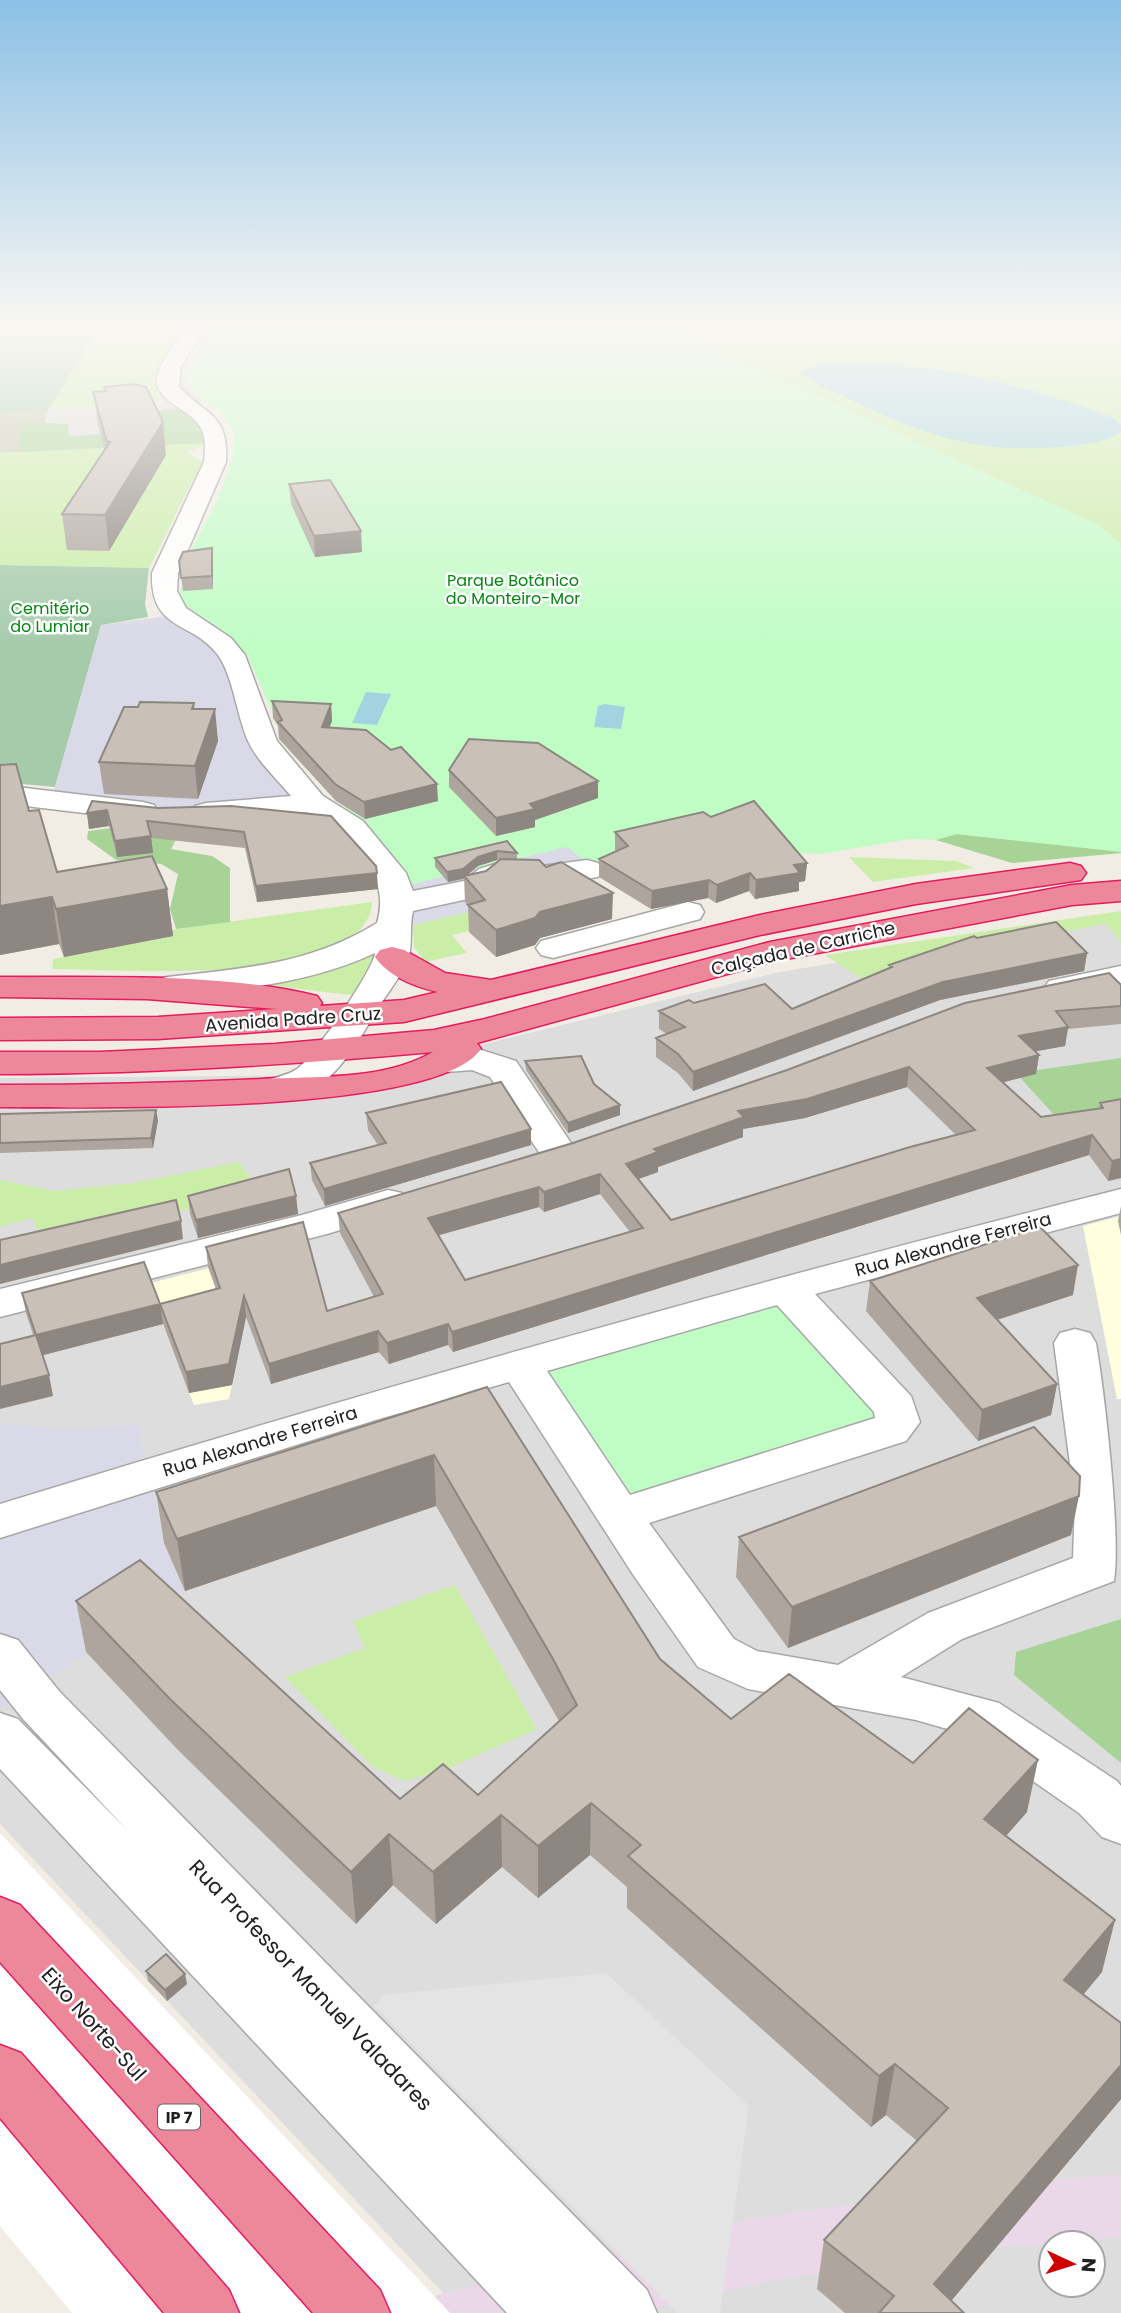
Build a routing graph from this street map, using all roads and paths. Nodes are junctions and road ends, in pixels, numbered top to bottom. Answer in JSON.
{"nodes":[{"id":1,"x":215,"y":434,"type":"edge"},
{"id":2,"x":0,"y":794,"type":"edge"},
{"id":3,"x":312,"y":802,"type":"junction"},
{"id":4,"x":1121,"y":869,"type":"edge"},
{"id":5,"x":1121,"y":891,"type":"edge"},
{"id":6,"x":1121,"y":903,"type":"edge"},
{"id":7,"x":688,"y":912,"type":"dead end"},
{"id":8,"x":979,"y":912,"type":"junction"},
{"id":9,"x":646,"y":923,"type":"junction"},
{"id":10,"x":394,"y":929,"type":"junction"},
{"id":11,"x":553,"y":948,"type":"dead end"},
{"id":12,"x":581,"y":970,"type":"joint"},
{"id":13,"x":1121,"y":975,"type":"edge"},
{"id":14,"x":1080,"y":984,"type":"junction"},
{"id":15,"x":0,"y":987,"type":"edge"},
{"id":16,"x":513,"y":987,"type":"junction"},
{"id":17,"x":147,"y":989,"type":"junction"},
{"id":18,"x":1033,"y":993,"type":"edge"},
{"id":19,"x":1121,"y":993,"type":"edge"},
{"id":20,"x":358,"y":1016,"type":"junction"},
{"id":21,"x":0,"y":1029,"type":"edge"},
{"id":22,"x":490,"y":1029,"type":"junction"},
{"id":23,"x":335,"y":1051,"type":"junction"},
{"id":24,"x":446,"y":1061,"type":"junction"},
{"id":25,"x":0,"y":1063,"type":"edge"},
{"id":26,"x":274,"y":1089,"type":"junction"},
{"id":27,"x":0,"y":1097,"type":"edge"},
{"id":28,"x":595,"y":1139,"type":"edge"},
{"id":29,"x":558,"y":1152,"type":"junction"},
{"id":30,"x":519,"y":1163,"type":"edge"},
{"id":31,"x":416,"y":1194,"type":"edge"},
{"id":32,"x":1121,"y":1201,"type":"edge"},
{"id":33,"x":786,"y":1289,"type":"junction"},
{"id":34,"x":0,"y":1303,"type":"edge"},
{"id":35,"x":1075,"y":1343,"type":"dead end"},
{"id":36,"x":520,"y":1364,"type":"junction"},
{"id":37,"x":620,"y":1515,"type":"junction"},
{"id":38,"x":0,"y":1521,"type":"edge"},
{"id":39,"x":0,"y":1654,"type":"edge"},
{"id":40,"x":843,"y":1687,"type":"junction"},
{"id":41,"x":14,"y":1723,"type":"edge"},
{"id":42,"x":1121,"y":1821,"type":"edge"},
{"id":43,"x":0,"y":1922,"type":"edge"},
{"id":44,"x":0,"y":2073,"type":"edge"},
{"id":45,"x":616,"y":2310,"type":"edge"},
{"id":46,"x":206,"y":2313,"type":"edge"},
{"id":47,"x":357,"y":2313,"type":"edge"},
{"id":48,"x":552,"y":2313,"type":"edge"}],
"edges":[{"from":1,"to":3,"type":"street"},
{"from":2,"to":3,"type":"street"},
{"from":3,"to":10,"type":"street"},
{"from":4,"to":12,"type":"highway","name":"Calçada de Carriche"},
{"from":5,"to":8,"type":"highway","name":"Calçada de Carriche"},
{"from":6,"to":8,"type":"highway"},
{"from":7,"to":9,"type":"street"},
{"from":8,"to":22,"type":"highway","name":"Calçada de Carriche"},
{"from":9,"to":10,"type":"street"},
{"from":9,"to":11,"type":"street"},
{"from":10,"to":16,"type":"highway"},
{"from":10,"to":17,"type":"street"},
{"from":10,"to":20,"type":"street"},
{"from":12,"to":16,"type":"highway","name":"Avenida Padre Cruz"},
{"from":13,"to":14,"type":"street"},
{"from":14,"to":18,"type":"street"},
{"from":14,"to":19,"type":"street"},
{"from":15,"to":17,"type":"highway"},
{"from":16,"to":20,"type":"highway","name":"Avenida Padre Cruz"},
{"from":17,"to":20,"type":"highway"},
{"from":20,"to":21,"type":"highway","name":"Avenida Padre Cruz"},
{"from":20,"to":23,"type":"street"},
{"from":22,"to":23,"type":"highway","name":"Avenida Padre Cruz"},
{"from":22,"to":24,"type":"highway"},
{"from":23,"to":25,"type":"highway","name":"Avenida Padre Cruz"},
{"from":23,"to":26,"type":"street"},
{"from":24,"to":26,"type":"highway"},
{"from":24,"to":29,"type":"street"},
{"from":26,"to":27,"type":"highway"},
{"from":28,"to":29,"type":"street"},
{"from":29,"to":30,"type":"street"},
{"from":31,"to":34,"type":"street"},
{"from":32,"to":33,"type":"street","name":"Rua Alexandre Ferreira"},
{"from":33,"to":36,"type":"street","name":"Rua Alexandre Ferreira"},
{"from":33,"to":37,"type":"street"},
{"from":35,"to":40,"type":"street"},
{"from":36,"to":37,"type":"street"},
{"from":36,"to":38,"type":"street","name":"Rua Alexandre Ferreira"},
{"from":37,"to":40,"type":"street"},
{"from":39,"to":41,"type":"street","name":"Rua Professor Manuel Valadares"},
{"from":40,"to":42,"type":"street"},
{"from":41,"to":45,"type":"street","name":"Rua Professor Manuel Valadares"},
{"from":41,"to":48,"type":"street","name":"Rua Professor Manuel Valadares"},
{"from":43,"to":47,"type":"highway","name":"Eixo Norte-Sul","number":"IP 7"},
{"from":44,"to":46,"type":"highway"}]}
